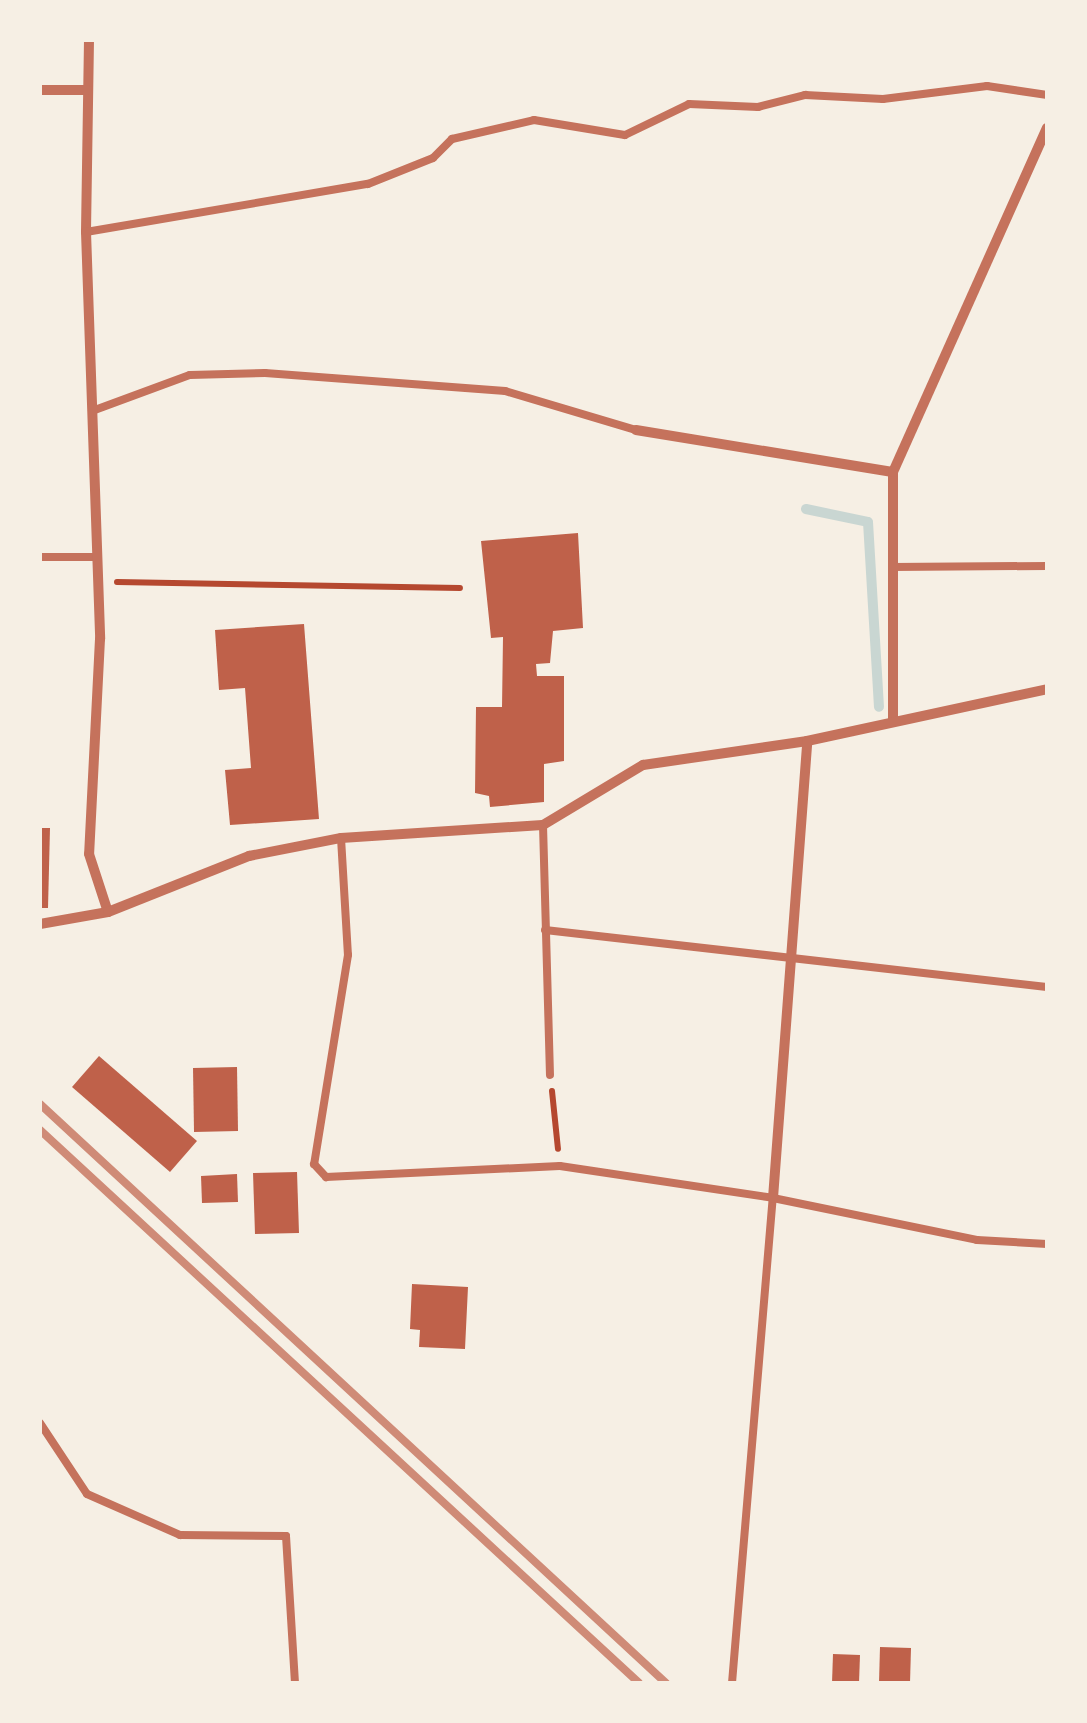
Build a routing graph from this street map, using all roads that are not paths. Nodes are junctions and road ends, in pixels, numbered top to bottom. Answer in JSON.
{"nodes":[{"id":1,"x":89,"y":40,"type":"edge"},
{"id":2,"x":40,"y":90,"type":"edge"},
{"id":3,"x":87,"y":90,"type":"junction"},
{"id":4,"x":1047,"y":95,"type":"edge"},
{"id":5,"x":1047,"y":128,"type":"edge"},
{"id":6,"x":86,"y":232,"type":"junction"},
{"id":7,"x":92,"y":411,"type":"junction"},
{"id":8,"x":636,"y":430,"type":"joint"},
{"id":9,"x":893,"y":472,"type":"junction"},
{"id":10,"x":40,"y":557,"type":"edge"},
{"id":11,"x":94,"y":557,"type":"junction"},
{"id":12,"x":1047,"y":566,"type":"edge"},
{"id":13,"x":890,"y":567,"type":"junction"},
{"id":14,"x":1047,"y":689,"type":"edge"},
{"id":15,"x":893,"y":719,"type":"junction"},
{"id":16,"x":807,"y":741,"type":"junction"},
{"id":17,"x":544,"y":825,"type":"junction"},
{"id":18,"x":341,"y":838,"type":"junction"},
{"id":19,"x":108,"y":912,"type":"junction"},
{"id":20,"x":40,"y":924,"type":"edge"},
{"id":21,"x":545,"y":930,"type":"junction"},
{"id":22,"x":789,"y":961,"type":"junction"},
{"id":23,"x":1047,"y":986,"type":"edge"},
{"id":24,"x":550,"y":1075,"type":"road end"},
{"id":25,"x":773,"y":1198,"type":"junction"},
{"id":26,"x":1047,"y":1244,"type":"edge"},
{"id":27,"x":40,"y":1423,"type":"edge"},
{"id":28,"x":295,"y":1683,"type":"edge"},
{"id":29,"x":732,"y":1683,"type":"edge"}],
"edges":[{"from":1,"to":3,"type":"street"},
{"from":2,"to":3,"type":"street"},
{"from":3,"to":6,"type":"street"},
{"from":4,"to":6,"type":"lane"},
{"from":5,"to":9,"type":"street"},
{"from":6,"to":7,"type":"street"},
{"from":7,"to":8,"type":"lane"},
{"from":7,"to":11,"type":"street"},
{"from":8,"to":9,"type":"street"},
{"from":9,"to":13,"type":"street"},
{"from":10,"to":11,"type":"lane"},
{"from":11,"to":19,"type":"street"},
{"from":12,"to":13,"type":"lane"},
{"from":13,"to":15,"type":"street"},
{"from":14,"to":15,"type":"street"},
{"from":15,"to":16,"type":"street"},
{"from":16,"to":17,"type":"street"},
{"from":16,"to":22,"type":"street"},
{"from":17,"to":18,"type":"street"},
{"from":17,"to":21,"type":"lane"},
{"from":18,"to":19,"type":"street"},
{"from":18,"to":25,"type":"lane"},
{"from":19,"to":20,"type":"street"},
{"from":21,"to":22,"type":"lane"},
{"from":21,"to":24,"type":"lane"},
{"from":22,"to":23,"type":"lane"},
{"from":22,"to":25,"type":"street"},
{"from":25,"to":26,"type":"lane"},
{"from":25,"to":29,"type":"lane"},
{"from":27,"to":28,"type":"lane"}]}
